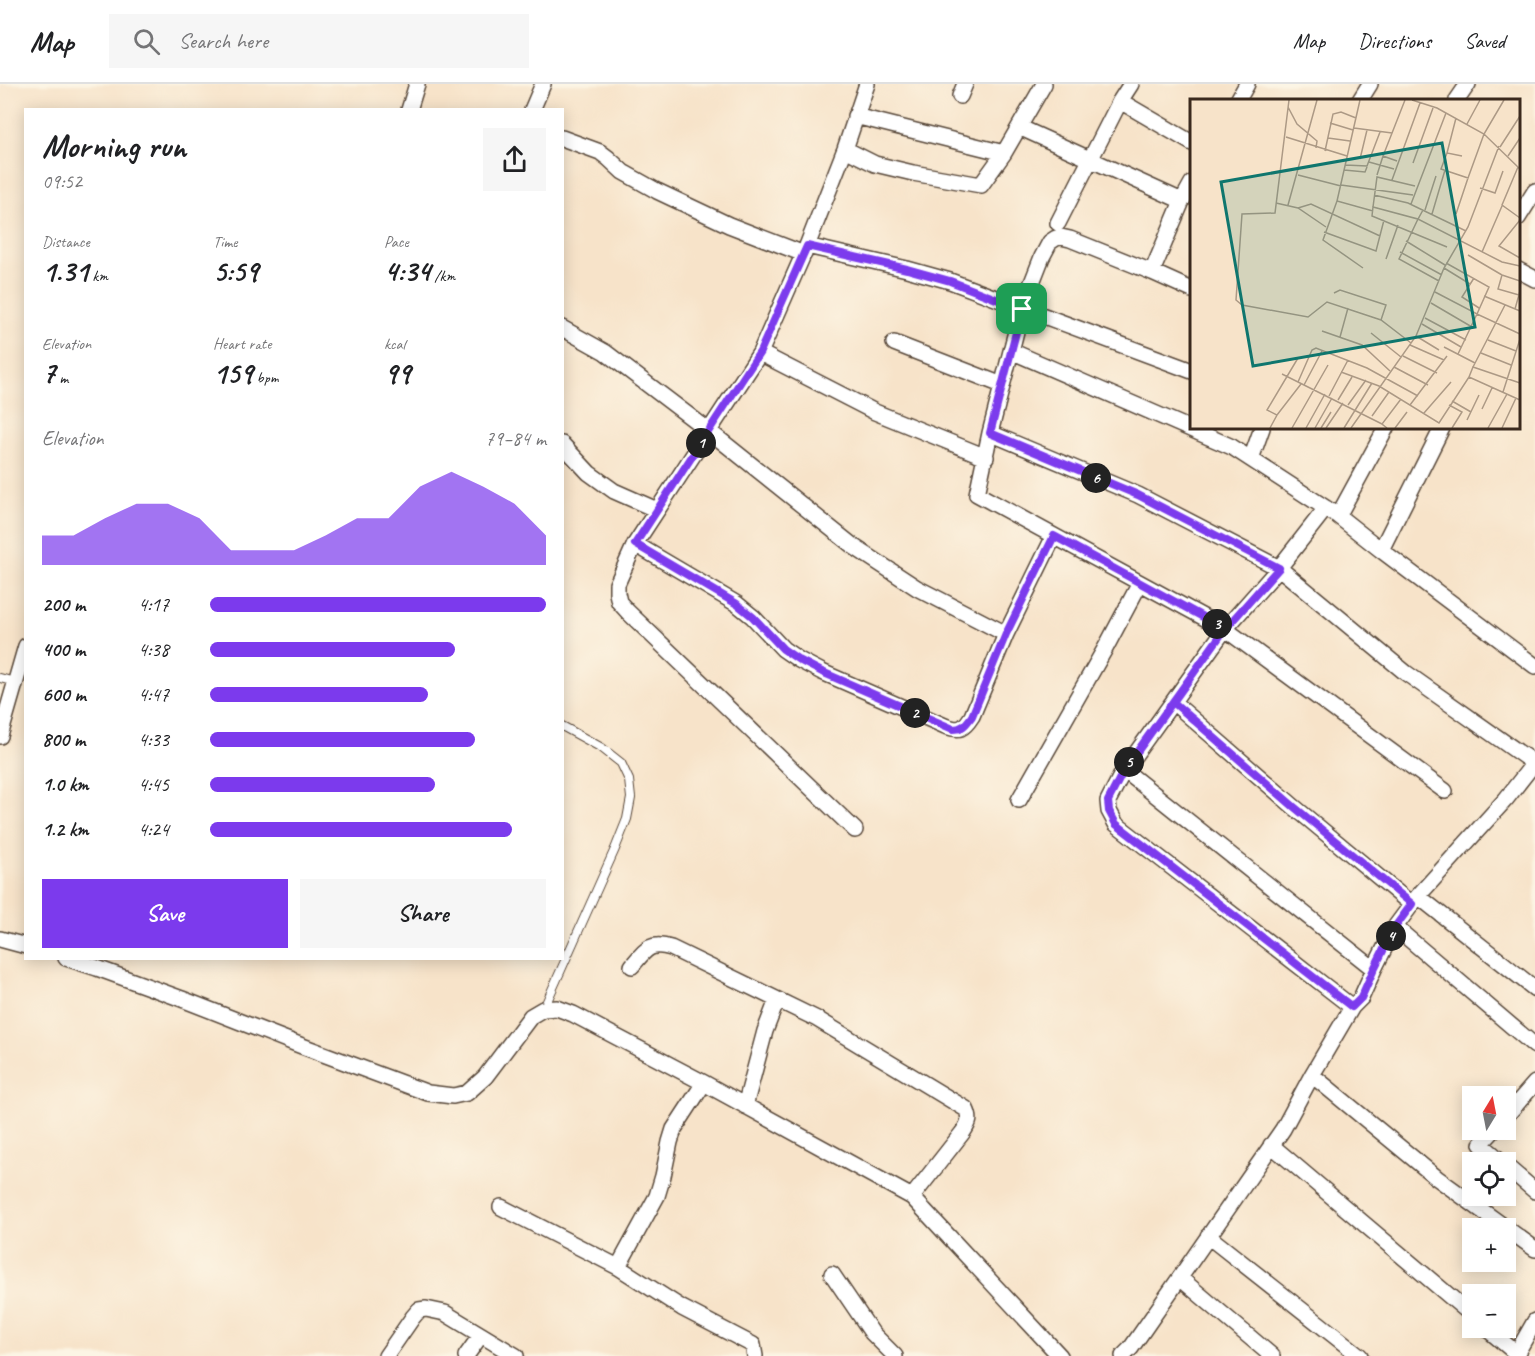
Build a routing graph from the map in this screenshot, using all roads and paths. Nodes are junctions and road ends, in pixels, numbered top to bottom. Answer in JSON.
{"nodes":[{"id":1,"x":417,"y":84,"type":"edge"},
{"id":2,"x":543,"y":84,"type":"edge"},
{"id":3,"x":867,"y":84,"type":"edge"},
{"id":4,"x":1044,"y":84,"type":"edge"},
{"id":5,"x":1131,"y":84,"type":"edge"},
{"id":6,"x":1247,"y":84,"type":"edge"},
{"id":7,"x":1370,"y":84,"type":"edge"},
{"id":8,"x":1468,"y":84,"type":"edge"},
{"id":9,"x":1239,"y":99,"type":"edge"},
{"id":10,"x":1361,"y":99,"type":"edge"},
{"id":11,"x":1458,"y":99,"type":"edge"},
{"id":12,"x":1120,"y":100,"type":"junction"},
{"id":13,"x":410,"y":108,"type":"edge"},
{"id":14,"x":533,"y":108,"type":"edge"},
{"id":15,"x":855,"y":116,"type":"junction"},
{"id":16,"x":1019,"y":127,"type":"junction"},
{"id":17,"x":564,"y":139,"type":"edge"},
{"id":18,"x":1190,"y":142,"type":"edge"},
{"id":19,"x":845,"y":149,"type":"junction"},
{"id":20,"x":1004,"y":153,"type":"junction"},
{"id":21,"x":1090,"y":160,"type":"junction"},
{"id":22,"x":1190,"y":185,"type":"edge"},
{"id":23,"x":1535,"y":191,"type":"edge"},
{"id":24,"x":1182,"y":201,"type":"junction"},
{"id":25,"x":1520,"y":215,"type":"edge"},
{"id":26,"x":1058,"y":223,"type":"dead end"},
{"id":27,"x":805,"y":250,"type":"junction"},
{"id":28,"x":1152,"y":272,"type":"junction"},
{"id":29,"x":1190,"y":290,"type":"edge"},
{"id":30,"x":1022,"y":309,"type":"junction"},
{"id":31,"x":564,"y":329,"type":"edge"},
{"id":32,"x":894,"y":343,"type":"dead end"},
{"id":33,"x":1011,"y":351,"type":"junction"},
{"id":34,"x":760,"y":352,"type":"junction"},
{"id":35,"x":1190,"y":370,"type":"edge"},
{"id":36,"x":1002,"y":385,"type":"junction"},
{"id":37,"x":1190,"y":429,"type":"edge"},
{"id":38,"x":1191,"y":429,"type":"edge"},
{"id":39,"x":1262,"y":429,"type":"edge"},
{"id":40,"x":1385,"y":429,"type":"edge"},
{"id":41,"x":1442,"y":429,"type":"edge"},
{"id":42,"x":709,"y":431,"type":"junction"},
{"id":43,"x":990,"y":433,"type":"junction"},
{"id":44,"x":564,"y":446,"type":"edge"},
{"id":45,"x":986,"y":456,"type":"junction"},
{"id":46,"x":1251,"y":459,"type":"junction"},
{"id":47,"x":657,"y":510,"type":"junction"},
{"id":48,"x":1332,"y":512,"type":"junction"},
{"id":49,"x":1054,"y":536,"type":"junction"},
{"id":50,"x":635,"y":544,"type":"junction"},
{"id":51,"x":1381,"y":550,"type":"junction"},
{"id":52,"x":1279,"y":568,"type":"junction"},
{"id":53,"x":1140,"y":583,"type":"junction"},
{"id":54,"x":1225,"y":629,"type":"junction"},
{"id":55,"x":1006,"y":634,"type":"junction"},
{"id":56,"x":24,"y":650,"type":"edge"},
{"id":57,"x":1535,"y":666,"type":"edge"},
{"id":58,"x":8,"y":680,"type":"edge"},
{"id":59,"x":1173,"y":702,"type":"junction"},
{"id":60,"x":564,"y":727,"type":"edge"},
{"id":61,"x":0,"y":736,"type":"edge"},
{"id":62,"x":1534,"y":763,"type":"edge"},
{"id":63,"x":1124,"y":770,"type":"junction"},
{"id":64,"x":1445,"y":791,"type":"dead end"},
{"id":65,"x":1019,"y":800,"type":"dead end"},
{"id":66,"x":855,"y":830,"type":"dead end"},
{"id":67,"x":1415,"y":900,"type":"junction"},
{"id":68,"x":1395,"y":927,"type":"junction"},
{"id":69,"x":0,"y":939,"type":"edge"},
{"id":70,"x":24,"y":945,"type":"edge"},
{"id":71,"x":80,"y":960,"type":"edge"},
{"id":72,"x":100,"y":963,"type":"edge"},
{"id":73,"x":632,"y":966,"type":"dead end"},
{"id":74,"x":1374,"y":969,"type":"junction"},
{"id":75,"x":1535,"y":989,"type":"edge"},
{"id":76,"x":777,"y":1000,"type":"junction"},
{"id":77,"x":1352,"y":1007,"type":"junction"},
{"id":78,"x":543,"y":1009,"type":"junction"},
{"id":79,"x":1535,"y":1046,"type":"edge"},
{"id":80,"x":1312,"y":1075,"type":"junction"},
{"id":81,"x":704,"y":1083,"type":"junction"},
{"id":82,"x":1535,"y":1083,"type":"edge"},
{"id":83,"x":1516,"y":1105,"type":"edge"},
{"id":84,"x":745,"y":1106,"type":"junction"},
{"id":85,"x":1485,"y":1140,"type":"edge"},
{"id":86,"x":1271,"y":1145,"type":"junction"},
{"id":87,"x":1490,"y":1152,"type":"edge"},
{"id":88,"x":1516,"y":1175,"type":"edge"},
{"id":89,"x":1535,"y":1191,"type":"edge"},
{"id":90,"x":912,"y":1197,"type":"junction"},
{"id":91,"x":501,"y":1207,"type":"dead end"},
{"id":92,"x":1208,"y":1236,"type":"junction"},
{"id":93,"x":1535,"y":1249,"type":"edge"},
{"id":94,"x":618,"y":1267,"type":"junction"},
{"id":95,"x":832,"y":1274,"type":"dead end"},
{"id":96,"x":1180,"y":1278,"type":"junction"},
{"id":97,"x":1462,"y":1307,"type":"edge"},
{"id":98,"x":1535,"y":1321,"type":"edge"},
{"id":99,"x":482,"y":1335,"type":"junction"},
{"id":100,"x":1498,"y":1338,"type":"edge"},
{"id":101,"x":1132,"y":1353,"type":"edge"},
{"id":102,"x":1516,"y":1354,"type":"edge"},
{"id":103,"x":386,"y":1356,"type":"edge"},
{"id":104,"x":465,"y":1356,"type":"edge"},
{"id":105,"x":516,"y":1356,"type":"edge"},
{"id":106,"x":755,"y":1356,"type":"edge"},
{"id":107,"x":895,"y":1356,"type":"edge"},
{"id":108,"x":1060,"y":1356,"type":"edge"},
{"id":109,"x":1272,"y":1356,"type":"edge"},
{"id":110,"x":1360,"y":1356,"type":"edge"}],
"edges":[{"from":1,"to":13,"type":"street"},
{"from":2,"to":14,"type":"street"},
{"from":3,"to":15,"type":"street"},
{"from":4,"to":16,"type":"street"},
{"from":5,"to":12,"type":"street"},
{"from":6,"to":9,"type":"street"},
{"from":7,"to":10,"type":"street"},
{"from":8,"to":11,"type":"street"},
{"from":12,"to":18,"type":"street"},
{"from":12,"to":21,"type":"street"},
{"from":15,"to":19,"type":"street"},
{"from":15,"to":20,"type":"street"},
{"from":16,"to":20,"type":"street"},
{"from":16,"to":21,"type":"street"},
{"from":17,"to":27,"type":"street"},
{"from":19,"to":20,"type":"street"},
{"from":19,"to":27,"type":"street"},
{"from":21,"to":24,"type":"street"},
{"from":21,"to":26,"type":"street"},
{"from":22,"to":24,"type":"street"},
{"from":23,"to":25,"type":"street"},
{"from":24,"to":28,"type":"street"},
{"from":27,"to":30,"type":"street"},
{"from":27,"to":34,"type":"street"},
{"from":28,"to":29,"type":"street"},
{"from":28,"to":30,"type":"street"},
{"from":30,"to":33,"type":"street"},
{"from":30,"to":35,"type":"street"},
{"from":31,"to":42,"type":"street"},
{"from":32,"to":36,"type":"street"},
{"from":33,"to":36,"type":"street"},
{"from":33,"to":37,"type":"street"},
{"from":34,"to":42,"type":"street"},
{"from":34,"to":45,"type":"street"},
{"from":36,"to":43,"type":"street"},
{"from":38,"to":46,"type":"street"},
{"from":39,"to":46,"type":"street"},
{"from":40,"to":48,"type":"street"},
{"from":41,"to":51,"type":"street"},
{"from":42,"to":47,"type":"street"},
{"from":42,"to":55,"type":"street"},
{"from":43,"to":45,"type":"street"},
{"from":43,"to":52,"type":"street"},
{"from":44,"to":47,"type":"street"},
{"from":45,"to":49,"type":"street"},
{"from":46,"to":48,"type":"street"},
{"from":47,"to":50,"type":"street"},
{"from":48,"to":51,"type":"street"},
{"from":48,"to":52,"type":"street"},
{"from":49,"to":53,"type":"street"},
{"from":49,"to":55,"type":"street"},
{"from":50,"to":55,"type":"street"},
{"from":50,"to":66,"type":"street"},
{"from":51,"to":57,"type":"street"},
{"from":52,"to":54,"type":"street"},
{"from":52,"to":62,"type":"street"},
{"from":53,"to":54,"type":"street"},
{"from":53,"to":65,"type":"street"},
{"from":54,"to":59,"type":"street"},
{"from":54,"to":64,"type":"street"},
{"from":56,"to":58,"type":"street"},
{"from":58,"to":61,"type":"street"},
{"from":59,"to":63,"type":"street"},
{"from":59,"to":67,"type":"street"},
{"from":60,"to":78,"type":"lane"},
{"from":62,"to":67,"type":"street"},
{"from":63,"to":74,"type":"street"},
{"from":63,"to":77,"type":"street"},
{"from":67,"to":68,"type":"street"},
{"from":67,"to":75,"type":"street"},
{"from":68,"to":74,"type":"street"},
{"from":68,"to":79,"type":"street"},
{"from":69,"to":70,"type":"street"},
{"from":71,"to":72,"type":"street"},
{"from":72,"to":78,"type":"street"},
{"from":73,"to":76,"type":"street"},
{"from":74,"to":77,"type":"street"},
{"from":76,"to":84,"type":"street"},
{"from":76,"to":90,"type":"street"},
{"from":77,"to":80,"type":"street"},
{"from":78,"to":81,"type":"street"},
{"from":80,"to":86,"type":"street"},
{"from":80,"to":93,"type":"street"},
{"from":81,"to":84,"type":"street"},
{"from":81,"to":94,"type":"street"},
{"from":82,"to":83,"type":"street"},
{"from":84,"to":90,"type":"street"},
{"from":85,"to":87,"type":"street"},
{"from":86,"to":92,"type":"street"},
{"from":86,"to":97,"type":"street"},
{"from":88,"to":89,"type":"street"},
{"from":90,"to":108,"type":"street"},
{"from":91,"to":94,"type":"street"},
{"from":92,"to":96,"type":"street"},
{"from":92,"to":110,"type":"street"},
{"from":94,"to":106,"type":"street"},
{"from":95,"to":107,"type":"street"},
{"from":96,"to":101,"type":"street"},
{"from":96,"to":109,"type":"street"},
{"from":98,"to":102,"type":"street"},
{"from":99,"to":103,"type":"street"},
{"from":99,"to":104,"type":"street"},
{"from":99,"to":105,"type":"street"},
{"from":100,"to":102,"type":"street"}]}
